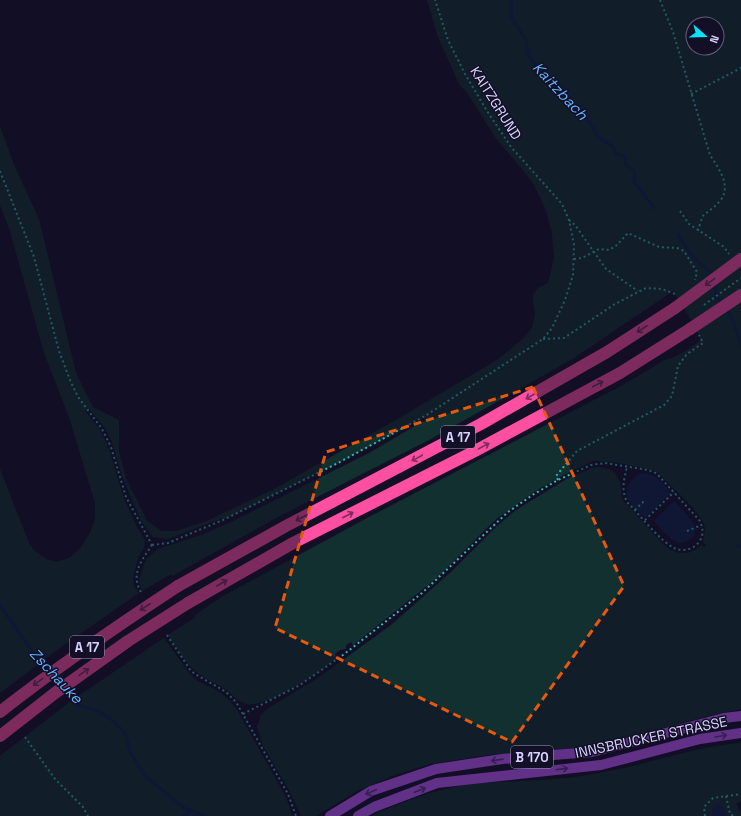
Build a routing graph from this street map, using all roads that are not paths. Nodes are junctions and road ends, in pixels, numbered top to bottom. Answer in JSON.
{"nodes":[{"id":1,"x":737,"y":260,"type":"edge"},
{"id":2,"x":741,"y":294,"type":"edge"},
{"id":3,"x":0,"y":712,"type":"edge"},
{"id":4,"x":741,"y":716,"type":"edge"},
{"id":5,"x":741,"y":733,"type":"edge"},
{"id":6,"x":0,"y":736,"type":"edge"},
{"id":7,"x":330,"y":816,"type":"edge"},
{"id":8,"x":358,"y":816,"type":"edge"}],
"edges":[{"from":1,"to":3,"type":"highway","number":"A 17","one_way":true,"bridge":true},
{"from":6,"to":2,"type":"highway","number":"A 17","one_way":true,"bridge":true},
{"from":4,"to":7,"type":"main road","name":"INNSBRUCKER STRASSE","number":"B 170","one_way":true},
{"from":8,"to":5,"type":"main road","name":"INNSBRUCKER STRASSE","number":"B 170","one_way":true}]}
